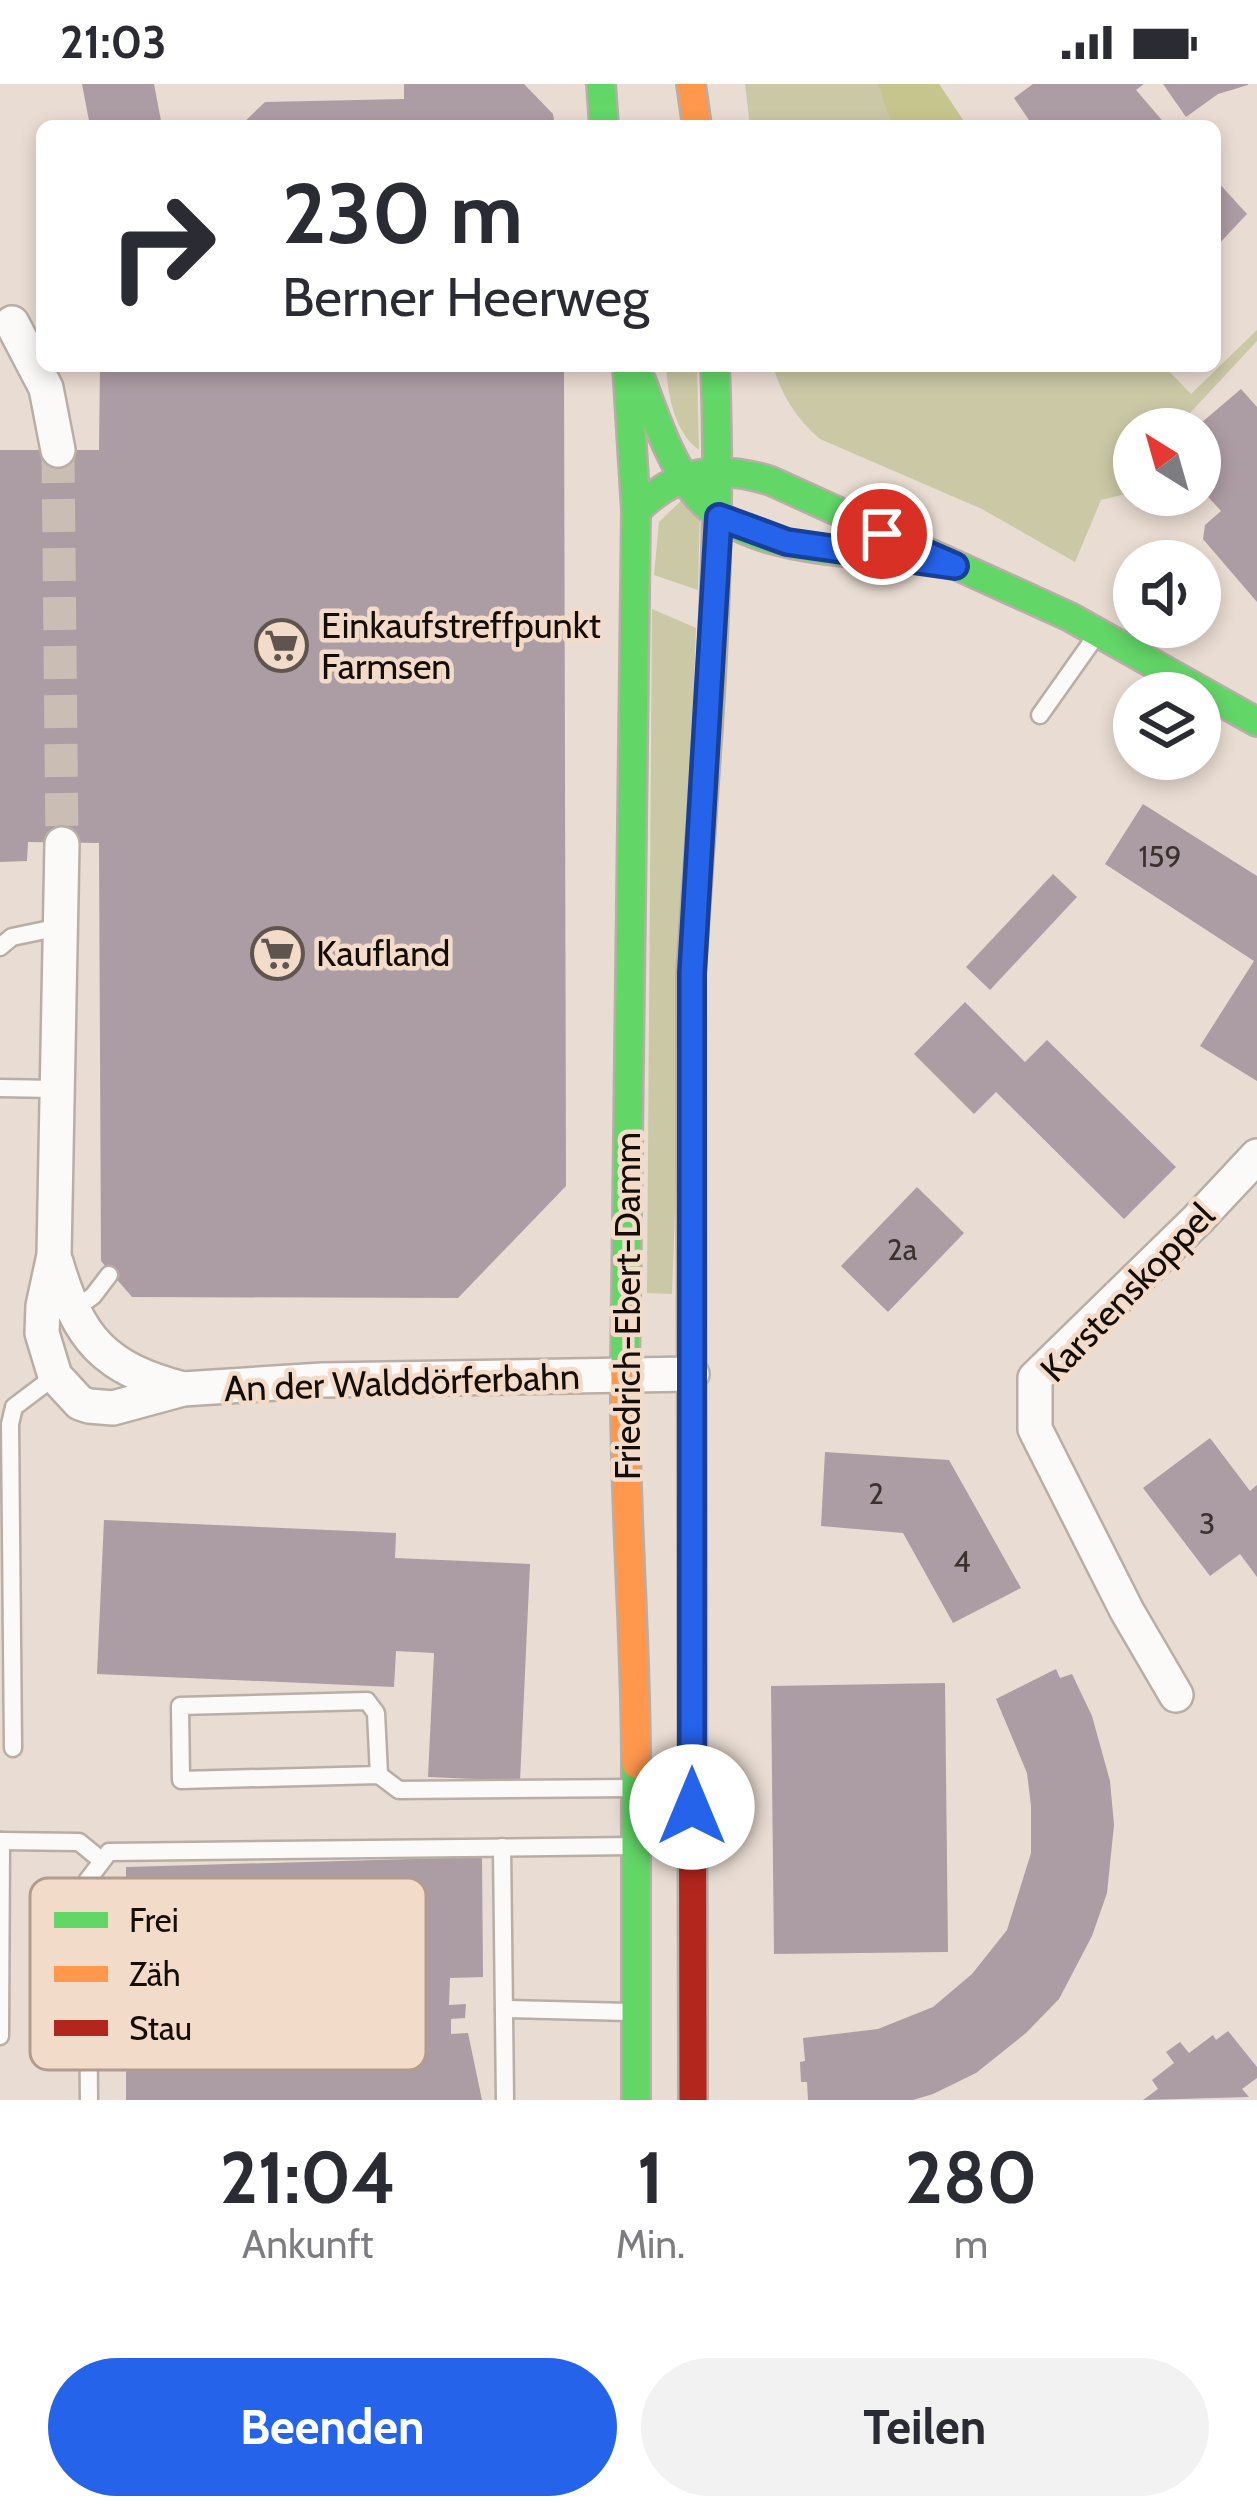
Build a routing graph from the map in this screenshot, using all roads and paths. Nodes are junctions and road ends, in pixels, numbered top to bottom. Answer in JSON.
{"nodes":[{"id":1,"x":601,"y":84,"type":"edge"},
{"id":2,"x":691,"y":84,"type":"edge"},
{"id":3,"x":604,"y":120,"type":"edge"},
{"id":4,"x":696,"y":120,"type":"edge"},
{"id":5,"x":12,"y":323,"type":"dead end"},
{"id":6,"x":36,"y":369,"type":"edge"},
{"id":7,"x":38,"y":372,"type":"edge"},
{"id":8,"x":631,"y":372,"type":"edge"},
{"id":9,"x":634,"y":372,"type":"edge"},
{"id":10,"x":715,"y":372,"type":"edge"},
{"id":11,"x":58,"y":450,"type":"tunnel mouth"},
{"id":12,"x":719,"y":470,"type":"junction"},
{"id":13,"x":683,"y":476,"type":"junction"},
{"id":14,"x":636,"y":511,"type":"junction"},
{"id":15,"x":719,"y":517,"type":"junction"},
{"id":16,"x":955,"y":566,"type":"junction"},
{"id":17,"x":1099,"y":632,"type":"junction"},
{"id":18,"x":1040,"y":715,"type":"dead end"},
{"id":19,"x":1257,"y":722,"type":"edge"},
{"id":20,"x":62,"y":844,"type":"tunnel mouth"},
{"id":21,"x":60,"y":927,"type":"junction"},
{"id":22,"x":0,"y":947,"type":"edge"},
{"id":23,"x":0,"y":1088,"type":"edge"},
{"id":24,"x":56,"y":1089,"type":"junction"},
{"id":25,"x":1257,"y":1156,"type":"edge"},
{"id":26,"x":54,"y":1255,"type":"junction"},
{"id":27,"x":110,"y":1275,"type":"dead end"},
{"id":28,"x":70,"y":1312,"type":"junction"},
{"id":29,"x":628,"y":1374,"type":"junction"},
{"id":30,"x":692,"y":1374,"type":"junction"},
{"id":31,"x":55,"y":1376,"type":"junction"},
{"id":32,"x":183,"y":1389,"type":"junction"},
{"id":33,"x":1176,"y":1695,"type":"dead end"},
{"id":34,"x":13,"y":1748,"type":"dead end"},
{"id":35,"x":379,"y":1775,"type":"junction"},
{"id":36,"x":638,"y":1788,"type":"junction"},
{"id":37,"x":0,"y":1841,"type":"edge"},
{"id":38,"x":638,"y":1846,"type":"junction"},
{"id":39,"x":502,"y":1847,"type":"junction"},
{"id":40,"x":101,"y":1860,"type":"junction"},
{"id":41,"x":90,"y":1878,"type":"edge"},
{"id":42,"x":504,"y":2009,"type":"junction"},
{"id":43,"x":634,"y":2012,"type":"junction"},
{"id":44,"x":0,"y":2036,"type":"edge"},
{"id":45,"x":505,"y":2100,"type":"edge"},
{"id":46,"x":636,"y":2100,"type":"edge"},
{"id":47,"x":693,"y":2100,"type":"edge"}],
"edges":[{"from":1,"to":3,"type":"main road"},
{"from":2,"to":4,"type":"main road"},
{"from":5,"to":6,"type":"street"},
{"from":7,"to":11,"type":"street"},
{"from":8,"to":14,"type":"main road","name":"Friedrich-Ebert-Damm"},
{"from":9,"to":13,"type":"main road"},
{"from":10,"to":12,"type":"main road","name":"Friedrich-Ebert-Damm"},
{"from":12,"to":13,"type":"main road"},
{"from":12,"to":15,"type":"main road","name":"Friedrich-Ebert-Damm"},
{"from":12,"to":16,"type":"main road"},
{"from":13,"to":14,"type":"main road"},
{"from":13,"to":15,"type":"main road"},
{"from":14,"to":29,"type":"main road","name":"Friedrich-Ebert-Damm"},
{"from":15,"to":16,"type":"main road"},
{"from":15,"to":30,"type":"main road","name":"Friedrich-Ebert-Damm"},
{"from":16,"to":17,"type":"main road"},
{"from":17,"to":18,"type":"lane"},
{"from":17,"to":19,"type":"main road"},
{"from":20,"to":21,"type":"street","name":"An der Walddörferbahn"},
{"from":21,"to":22,"type":"lane"},
{"from":21,"to":24,"type":"street","name":"An der Walddörferbahn"},
{"from":23,"to":24,"type":"lane"},
{"from":24,"to":26,"type":"street","name":"An der Walddörferbahn"},
{"from":25,"to":33,"type":"street","name":"Karstenskoppel"},
{"from":26,"to":28,"type":"street","name":"An der Walddörferbahn"},
{"from":26,"to":31,"type":"street","name":"An der Walddörferbahn"},
{"from":27,"to":28,"type":"lane"},
{"from":28,"to":31,"type":"street"},
{"from":28,"to":32,"type":"street","name":"An der Walddörferbahn"},
{"from":29,"to":30,"type":"street","name":"An der Walddörferbahn"},
{"from":29,"to":32,"type":"street","name":"An der Walddörferbahn"},
{"from":29,"to":36,"type":"main road","name":"Friedrich-Ebert-Damm"},
{"from":30,"to":47,"type":"main road","name":"Friedrich-Ebert-Damm"},
{"from":31,"to":32,"type":"street","name":"An der Walddörferbahn"},
{"from":31,"to":34,"type":"lane"},
{"from":35,"to":35,"type":"lane"},
{"from":35,"to":36,"type":"lane"},
{"from":36,"to":38,"type":"main road","name":"Friedrich-Ebert-Damm"},
{"from":37,"to":40,"type":"lane"},
{"from":37,"to":44,"type":"lane"},
{"from":38,"to":39,"type":"lane"},
{"from":38,"to":43,"type":"main road","name":"Friedrich-Ebert-Damm"},
{"from":39,"to":40,"type":"lane"},
{"from":39,"to":42,"type":"lane"},
{"from":40,"to":41,"type":"lane"},
{"from":42,"to":43,"type":"lane"},
{"from":42,"to":45,"type":"lane"},
{"from":43,"to":46,"type":"main road","name":"Friedrich-Ebert-Damm"}]}
